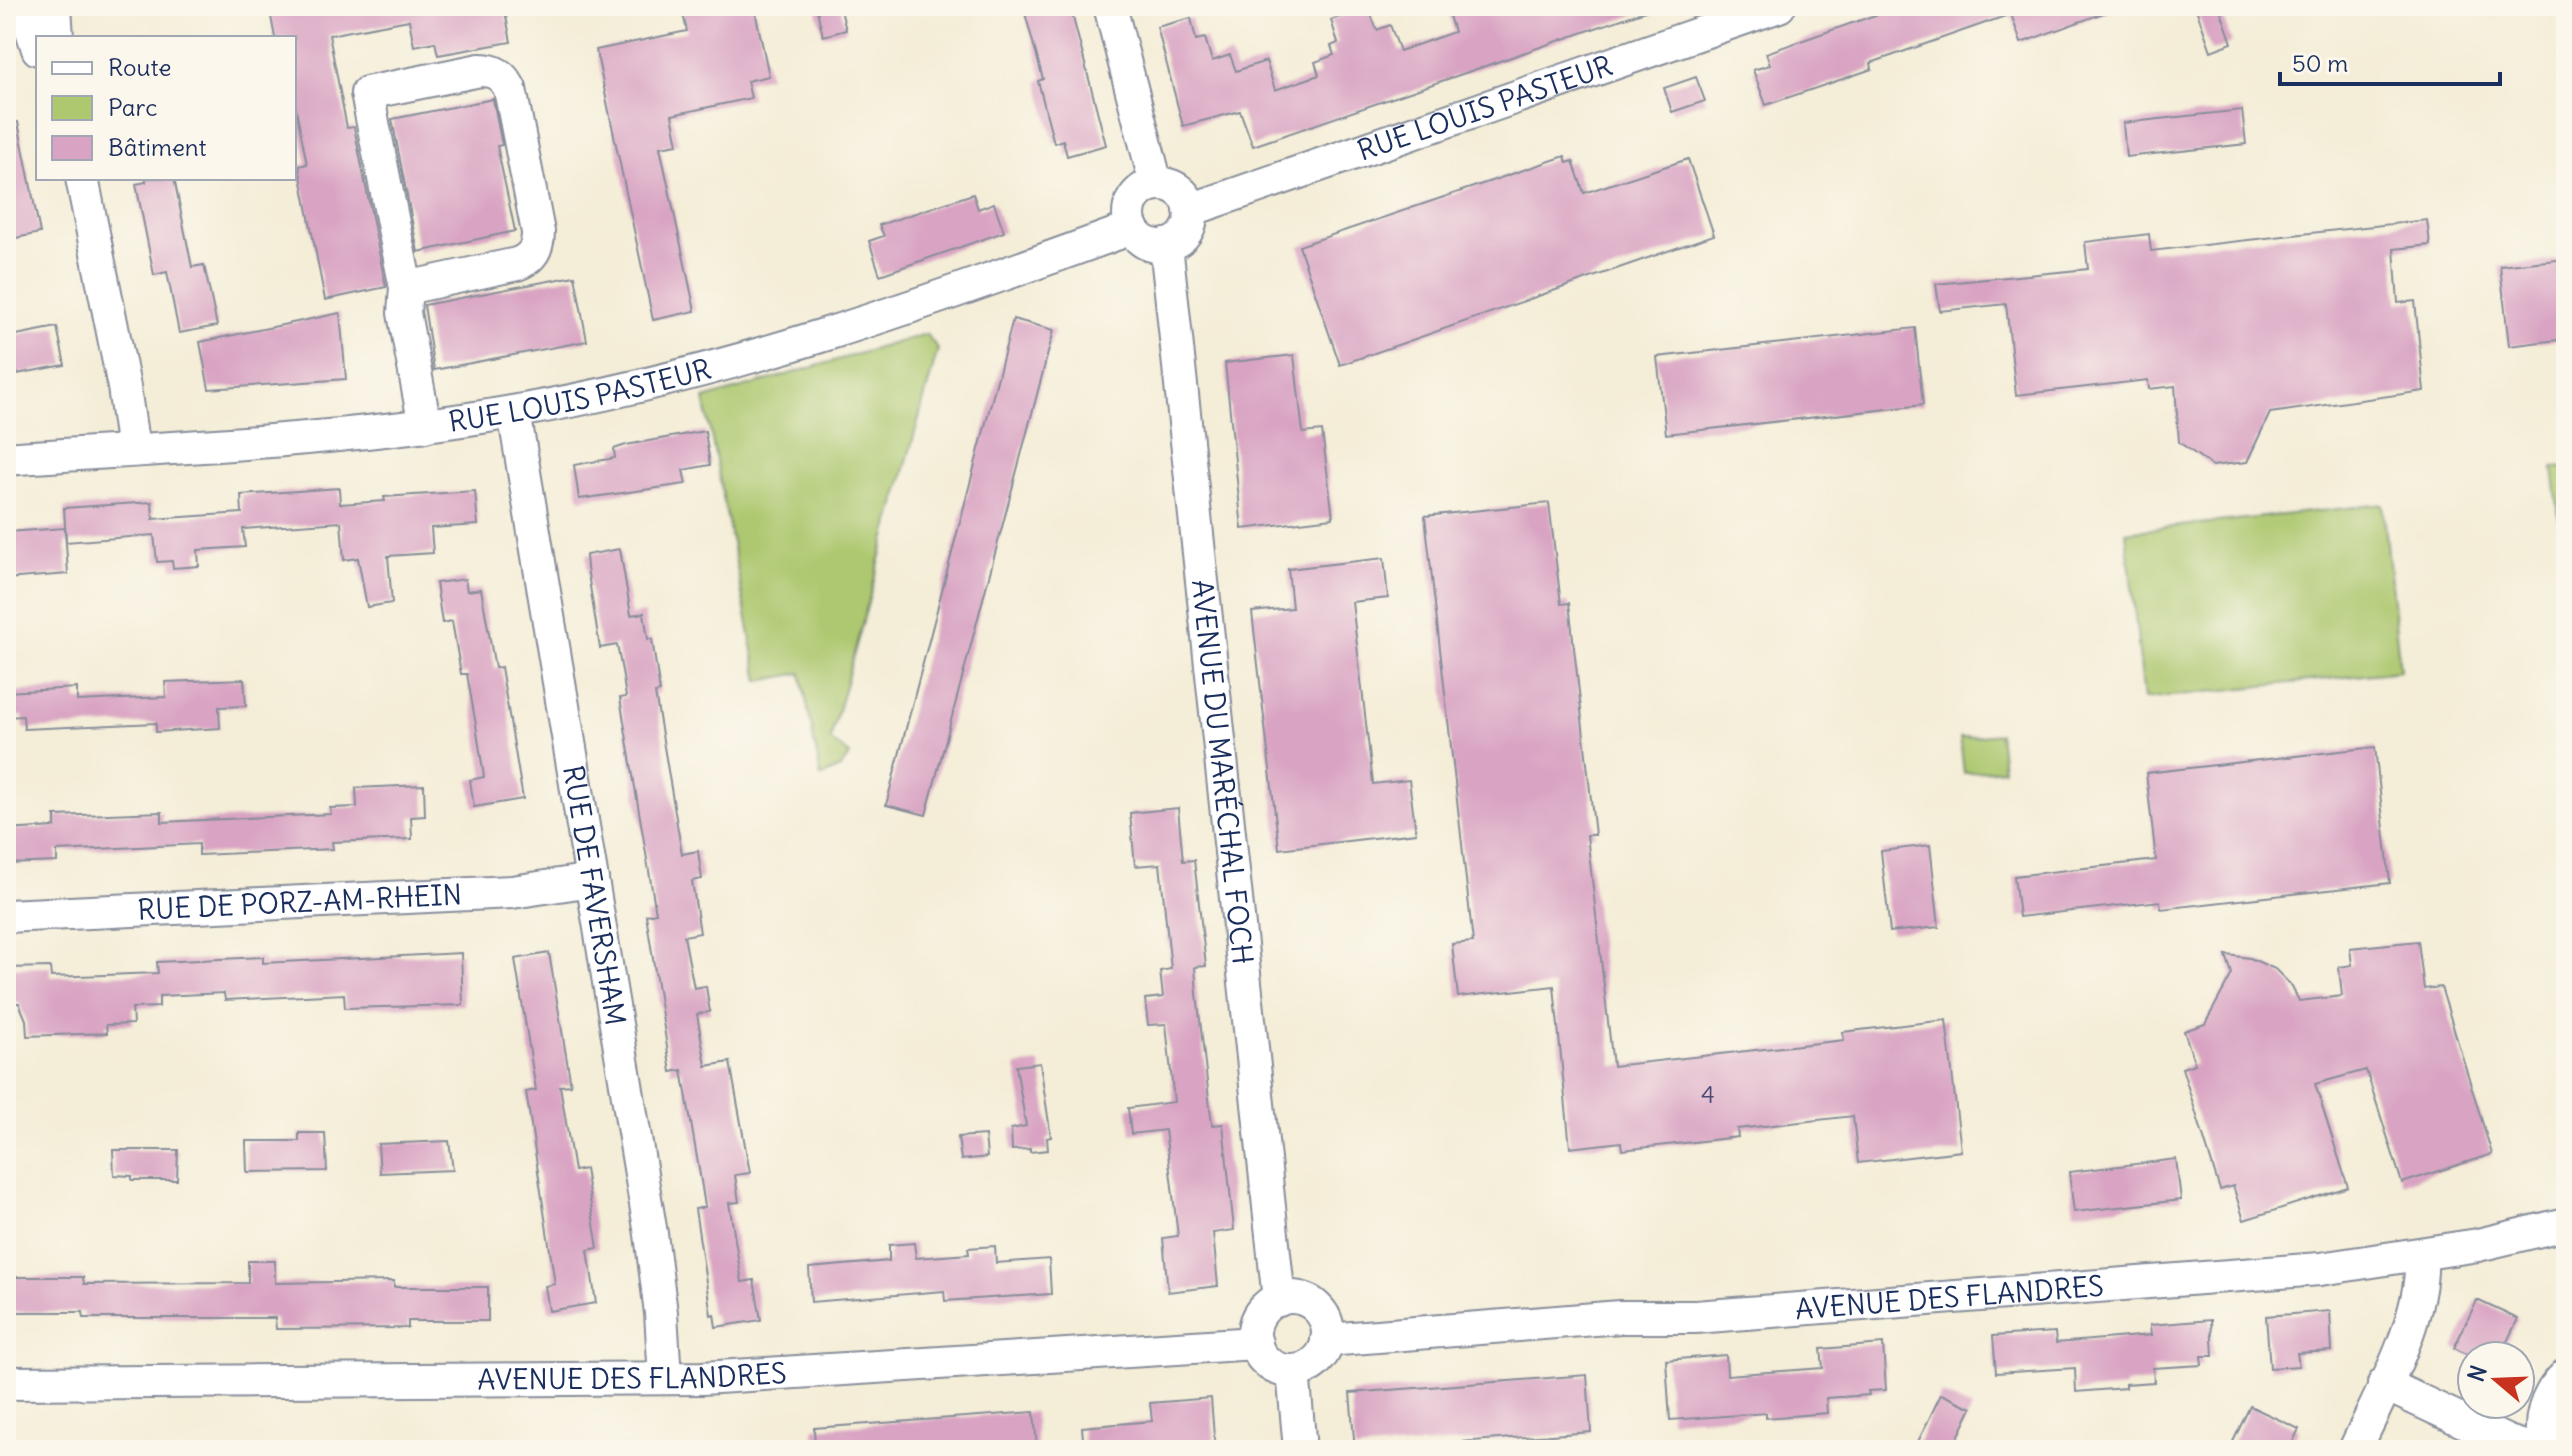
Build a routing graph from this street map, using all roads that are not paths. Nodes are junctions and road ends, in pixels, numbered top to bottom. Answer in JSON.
{"nodes":[{"id":1,"x":24,"y":6,"type":"edge"},
{"id":2,"x":55,"y":6,"type":"edge"},
{"id":3,"x":1110,"y":6,"type":"edge"},
{"id":4,"x":1779,"y":6,"type":"edge"},
{"id":5,"x":1722,"y":16,"type":"edge"},
{"id":6,"x":57,"y":36,"type":"edge"},
{"id":7,"x":36,"y":43,"type":"edge"},
{"id":8,"x":82,"y":180,"type":"edge"},
{"id":9,"x":1156,"y":184,"type":"junction"},
{"id":10,"x":1190,"y":210,"type":"junction"},
{"id":11,"x":1132,"y":228,"type":"junction"},
{"id":12,"x":1166,"y":245,"type":"junction"},
{"id":13,"x":406,"y":288,"type":"junction"},
{"id":14,"x":514,"y":412,"type":"junction"},
{"id":15,"x":425,"y":426,"type":"junction"},
{"id":16,"x":133,"y":450,"type":"junction"},
{"id":17,"x":6,"y":459,"type":"edge"},
{"id":18,"x":592,"y":880,"type":"junction"},
{"id":19,"x":6,"y":916,"type":"edge"},
{"id":20,"x":2566,"y":1224,"type":"edge"},
{"id":21,"x":2421,"y":1255,"type":"junction"},
{"id":22,"x":1279,"y":1300,"type":"junction"},
{"id":23,"x":1327,"y":1340,"type":"junction"},
{"id":24,"x":1256,"y":1343,"type":"junction"},
{"id":25,"x":1293,"y":1371,"type":"junction"},
{"id":26,"x":2566,"y":1375,"type":"edge"},
{"id":27,"x":665,"y":1378,"type":"junction"},
{"id":28,"x":6,"y":1383,"type":"edge"},
{"id":29,"x":2384,"y":1384,"type":"junction"},
{"id":30,"x":2544,"y":1449,"type":"edge"},
{"id":31,"x":1300,"y":1450,"type":"edge"},
{"id":32,"x":2355,"y":1450,"type":"edge"}],
"edges":[{"from":1,"to":7,"type":"street"},
{"from":2,"to":6,"type":"street"},
{"from":3,"to":9,"type":"street"},
{"from":4,"to":5,"type":"street","name":"RUE LOUIS PASTEUR"},
{"from":5,"to":10,"type":"street","name":"RUE LOUIS PASTEUR"},
{"from":8,"to":16,"type":"street"},
{"from":9,"to":10,"type":"street"},
{"from":9,"to":11,"type":"street"},
{"from":10,"to":12,"type":"street"},
{"from":11,"to":12,"type":"street"},
{"from":11,"to":14,"type":"street","name":"RUE LOUIS PASTEUR"},
{"from":12,"to":22,"type":"street","name":"AVENUE DU MARÉCHAL FOCH"},
{"from":13,"to":13,"type":"street"},
{"from":13,"to":15,"type":"street"},
{"from":14,"to":15,"type":"street","name":"RUE LOUIS PASTEUR"},
{"from":14,"to":18,"type":"street","name":"RUE DE FAVERSHAM"},
{"from":15,"to":16,"type":"street","name":"RUE LOUIS PASTEUR"},
{"from":16,"to":17,"type":"street","name":"RUE LOUIS PASTEUR"},
{"from":18,"to":19,"type":"street","name":"RUE DE PORZ-AM-RHEIN"},
{"from":18,"to":27,"type":"street","name":"RUE DE FAVERSHAM"},
{"from":20,"to":21,"type":"street","name":"AVENUE DES FLANDRES"},
{"from":21,"to":23,"type":"street","name":"AVENUE DES FLANDRES"},
{"from":21,"to":29,"type":"street"},
{"from":22,"to":23,"type":"street"},
{"from":22,"to":24,"type":"street"},
{"from":23,"to":25,"type":"street"},
{"from":24,"to":25,"type":"street"},
{"from":24,"to":27,"type":"street","name":"AVENUE DES FLANDRES"},
{"from":25,"to":31,"type":"street"},
{"from":26,"to":30,"type":"street"},
{"from":27,"to":28,"type":"street","name":"AVENUE DES FLANDRES"},
{"from":29,"to":30,"type":"street"},
{"from":29,"to":32,"type":"street"}]}
